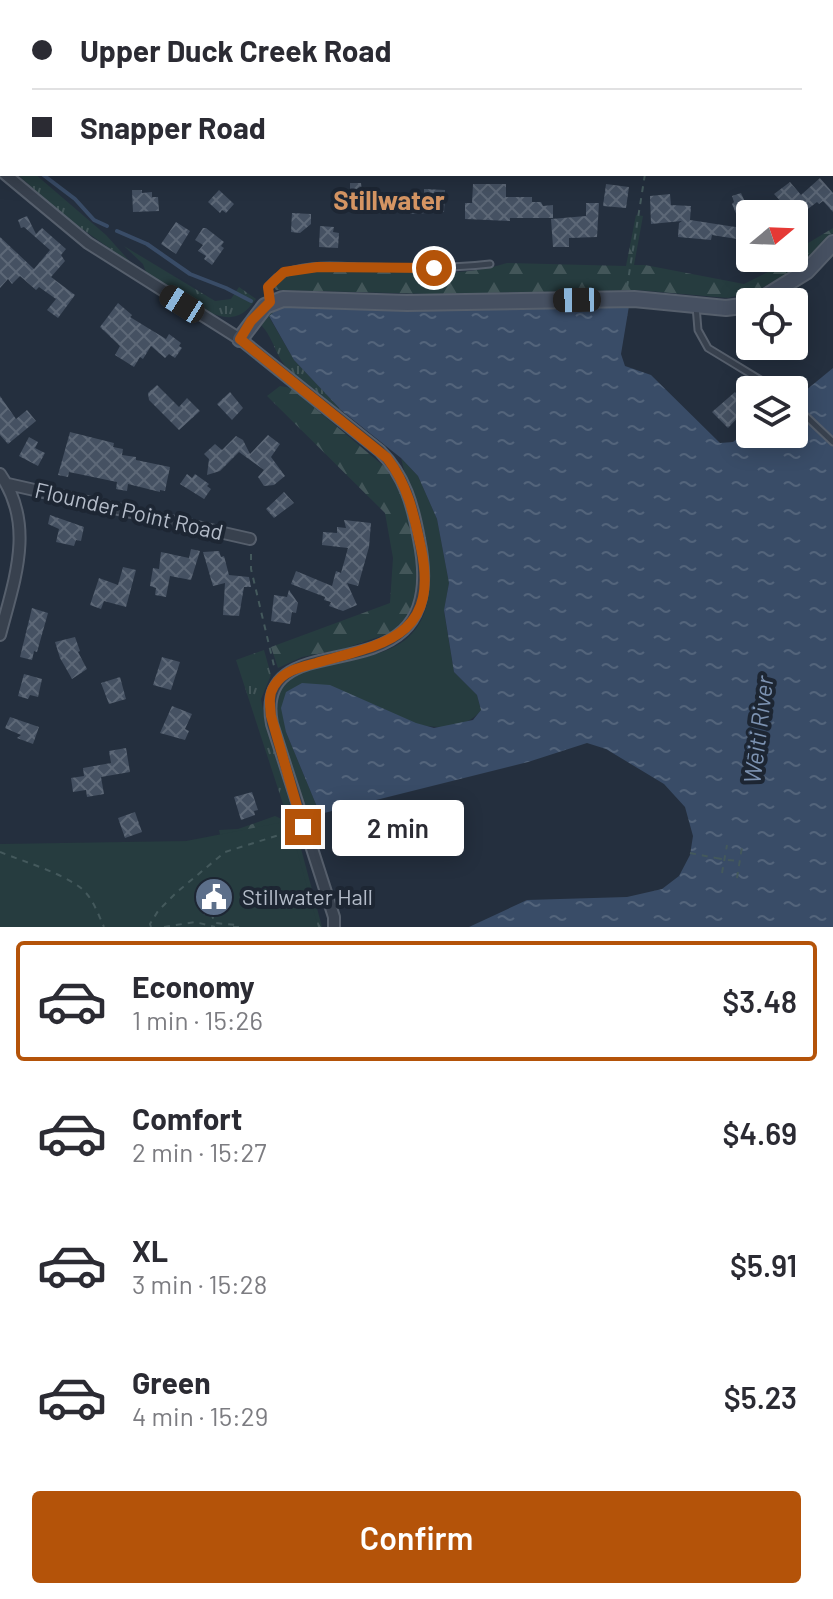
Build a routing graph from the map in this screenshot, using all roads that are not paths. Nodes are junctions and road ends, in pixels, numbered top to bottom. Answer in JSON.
{"nodes":[{"id":1,"x":7,"y":176,"type":"edge"},
{"id":2,"x":833,"y":243,"type":"edge"},
{"id":3,"x":490,"y":264,"type":"dead end"},
{"id":4,"x":780,"y":288,"type":"edge"},
{"id":5,"x":270,"y":302,"type":"junction"},
{"id":6,"x":696,"y":305,"type":"junction"},
{"id":7,"x":736,"y":307,"type":"edge"},
{"id":8,"x":240,"y":339,"type":"junction"},
{"id":9,"x":754,"y":376,"type":"edge"},
{"id":10,"x":808,"y":418,"type":"edge"},
{"id":11,"x":833,"y":442,"type":"edge"},
{"id":12,"x":0,"y":474,"type":"edge"},
{"id":13,"x":8,"y":484,"type":"junction"},
{"id":14,"x":250,"y":539,"type":"dead end"},
{"id":15,"x":0,"y":635,"type":"edge"},
{"id":16,"x":334,"y":922,"type":"edge"},
{"id":17,"x":344,"y":927,"type":"edge"}],
"edges":[{"from":1,"to":8,"type":"street"},
{"from":2,"to":4,"type":"street"},
{"from":3,"to":5,"type":"lane"},
{"from":5,"to":6,"type":"street"},
{"from":5,"to":8,"type":"street"},
{"from":6,"to":7,"type":"street"},
{"from":6,"to":9,"type":"lane"},
{"from":8,"to":16,"type":"street"},
{"from":10,"to":11,"type":"lane"},
{"from":12,"to":13,"type":"street"},
{"from":13,"to":14,"type":"street","name":"Flounder Point Road"},
{"from":13,"to":15,"type":"street"},
{"from":16,"to":17,"type":"street"}]}
